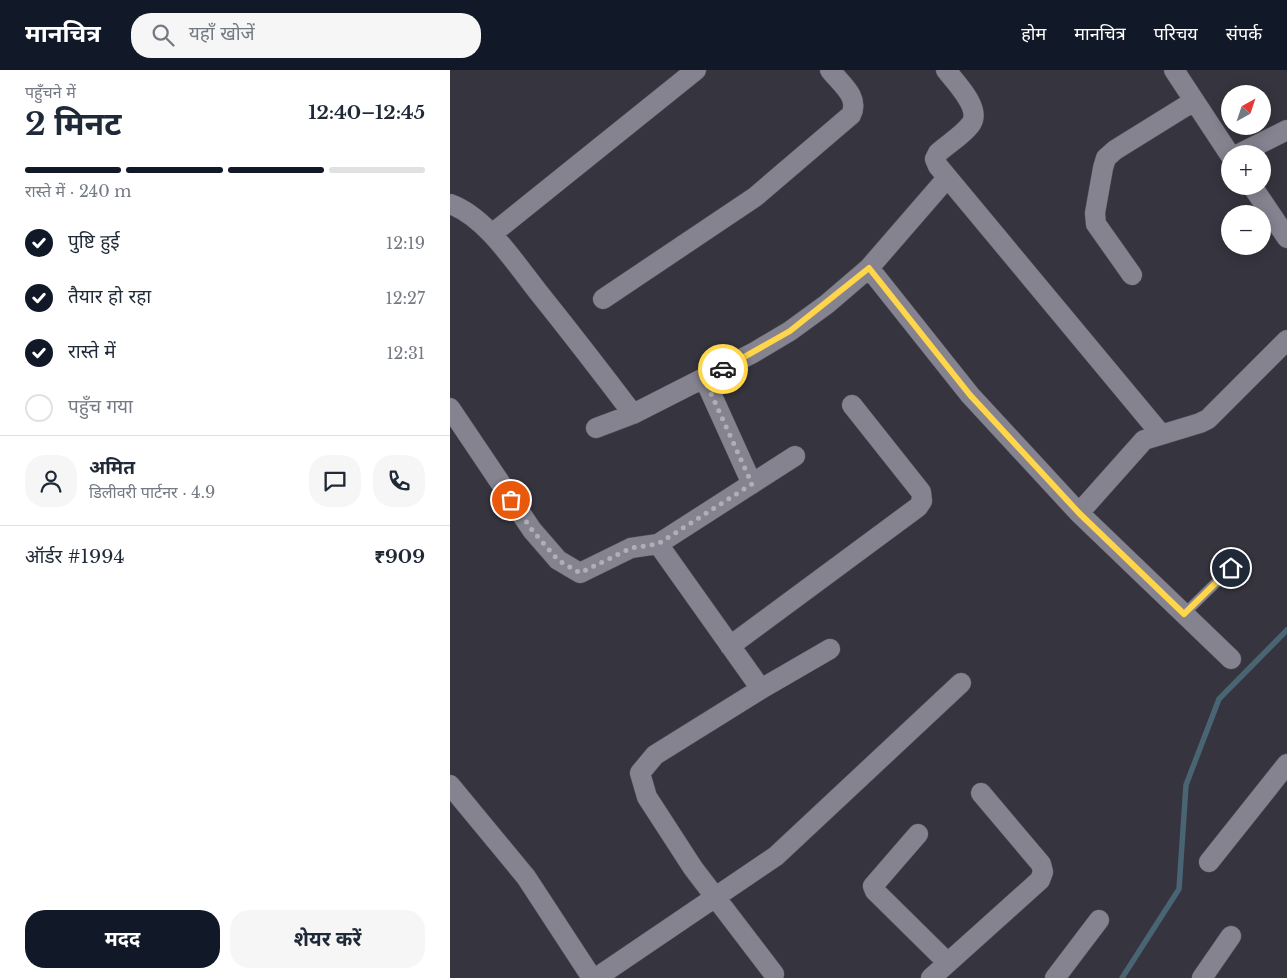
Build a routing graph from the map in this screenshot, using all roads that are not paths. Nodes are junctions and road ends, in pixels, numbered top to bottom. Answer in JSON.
{"nodes":[{"id":1,"x":696,"y":70,"type":"edge"},
{"id":2,"x":830,"y":70,"type":"edge"},
{"id":3,"x":946,"y":70,"type":"edge"},
{"id":4,"x":1174,"y":70,"type":"edge"},
{"id":5,"x":1194,"y":101,"type":"junction"},
{"id":6,"x":1287,"y":130,"type":"edge"},
{"id":7,"x":1223,"y":145,"type":"edge"},
{"id":8,"x":1257,"y":145,"type":"edge"},
{"id":9,"x":947,"y":178,"type":"junction"},
{"id":10,"x":1258,"y":195,"type":"edge"},
{"id":11,"x":450,"y":204,"type":"edge"},
{"id":12,"x":492,"y":234,"type":"junction"},
{"id":13,"x":1287,"y":238,"type":"edge"},
{"id":14,"x":869,"y":268,"type":"junction"},
{"id":15,"x":1132,"y":275,"type":"dead end"},
{"id":16,"x":603,"y":299,"type":"dead end"},
{"id":17,"x":1287,"y":340,"type":"edge"},
{"id":18,"x":704,"y":378,"type":"junction"},
{"id":19,"x":852,"y":405,"type":"dead end"},
{"id":20,"x":450,"y":408,"type":"edge"},
{"id":21,"x":633,"y":414,"type":"junction"},
{"id":22,"x":596,"y":428,"type":"dead end"},
{"id":23,"x":1160,"y":433,"type":"junction"},
{"id":24,"x":795,"y":456,"type":"dead end"},
{"id":25,"x":752,"y":484,"type":"junction"},
{"id":26,"x":1079,"y":513,"type":"junction"},
{"id":27,"x":658,"y":544,"type":"junction"},
{"id":28,"x":1231,"y":568,"type":"dead end"},
{"id":29,"x":1184,"y":614,"type":"junction"},
{"id":30,"x":730,"y":646,"type":"junction"},
{"id":31,"x":830,"y":649,"type":"dead end"},
{"id":32,"x":1231,"y":659,"type":"dead end"},
{"id":33,"x":960,"y":683,"type":"dead end"},
{"id":34,"x":761,"y":689,"type":"junction"},
{"id":35,"x":1287,"y":764,"type":"edge"},
{"id":36,"x":450,"y":785,"type":"edge"},
{"id":37,"x":982,"y":793,"type":"dead end"},
{"id":38,"x":918,"y":834,"type":"dead end"},
{"id":39,"x":1209,"y":862,"type":"dead end"},
{"id":40,"x":715,"y":897,"type":"junction"},
{"id":41,"x":1099,"y":920,"type":"dead end"},
{"id":42,"x":1231,"y":936,"type":"dead end"},
{"id":43,"x":948,"y":963,"type":"junction"},
{"id":44,"x":774,"y":974,"type":"dead end"},
{"id":45,"x":596,"y":978,"type":"edge"},
{"id":46,"x":932,"y":978,"type":"edge"},
{"id":47,"x":1055,"y":978,"type":"edge"},
{"id":48,"x":1202,"y":978,"type":"edge"}],
"edges":[{"from":1,"to":12,"type":"street"},
{"from":2,"to":16,"type":"street"},
{"from":3,"to":9,"type":"street"},
{"from":4,"to":5,"type":"street"},
{"from":5,"to":7,"type":"street"},
{"from":5,"to":15,"type":"street"},
{"from":6,"to":8,"type":"street"},
{"from":9,"to":14,"type":"street"},
{"from":9,"to":23,"type":"street"},
{"from":10,"to":13,"type":"street"},
{"from":11,"to":12,"type":"street"},
{"from":12,"to":21,"type":"street"},
{"from":14,"to":18,"type":"street"},
{"from":14,"to":26,"type":"street"},
{"from":17,"to":23,"type":"street"},
{"from":18,"to":21,"type":"street"},
{"from":18,"to":25,"type":"street"},
{"from":19,"to":30,"type":"street"},
{"from":20,"to":27,"type":"street"},
{"from":21,"to":22,"type":"street"},
{"from":23,"to":26,"type":"street"},
{"from":24,"to":25,"type":"street"},
{"from":25,"to":27,"type":"street"},
{"from":26,"to":29,"type":"street"},
{"from":27,"to":30,"type":"street"},
{"from":28,"to":29,"type":"lane"},
{"from":29,"to":32,"type":"street"},
{"from":30,"to":34,"type":"street"},
{"from":31,"to":34,"type":"street"},
{"from":33,"to":40,"type":"street"},
{"from":34,"to":40,"type":"street"},
{"from":35,"to":39,"type":"street"},
{"from":36,"to":45,"type":"street"},
{"from":37,"to":43,"type":"street"},
{"from":38,"to":43,"type":"street"},
{"from":40,"to":44,"type":"street"},
{"from":40,"to":45,"type":"street"},
{"from":41,"to":47,"type":"street"},
{"from":42,"to":48,"type":"street"},
{"from":43,"to":46,"type":"street"}]}
